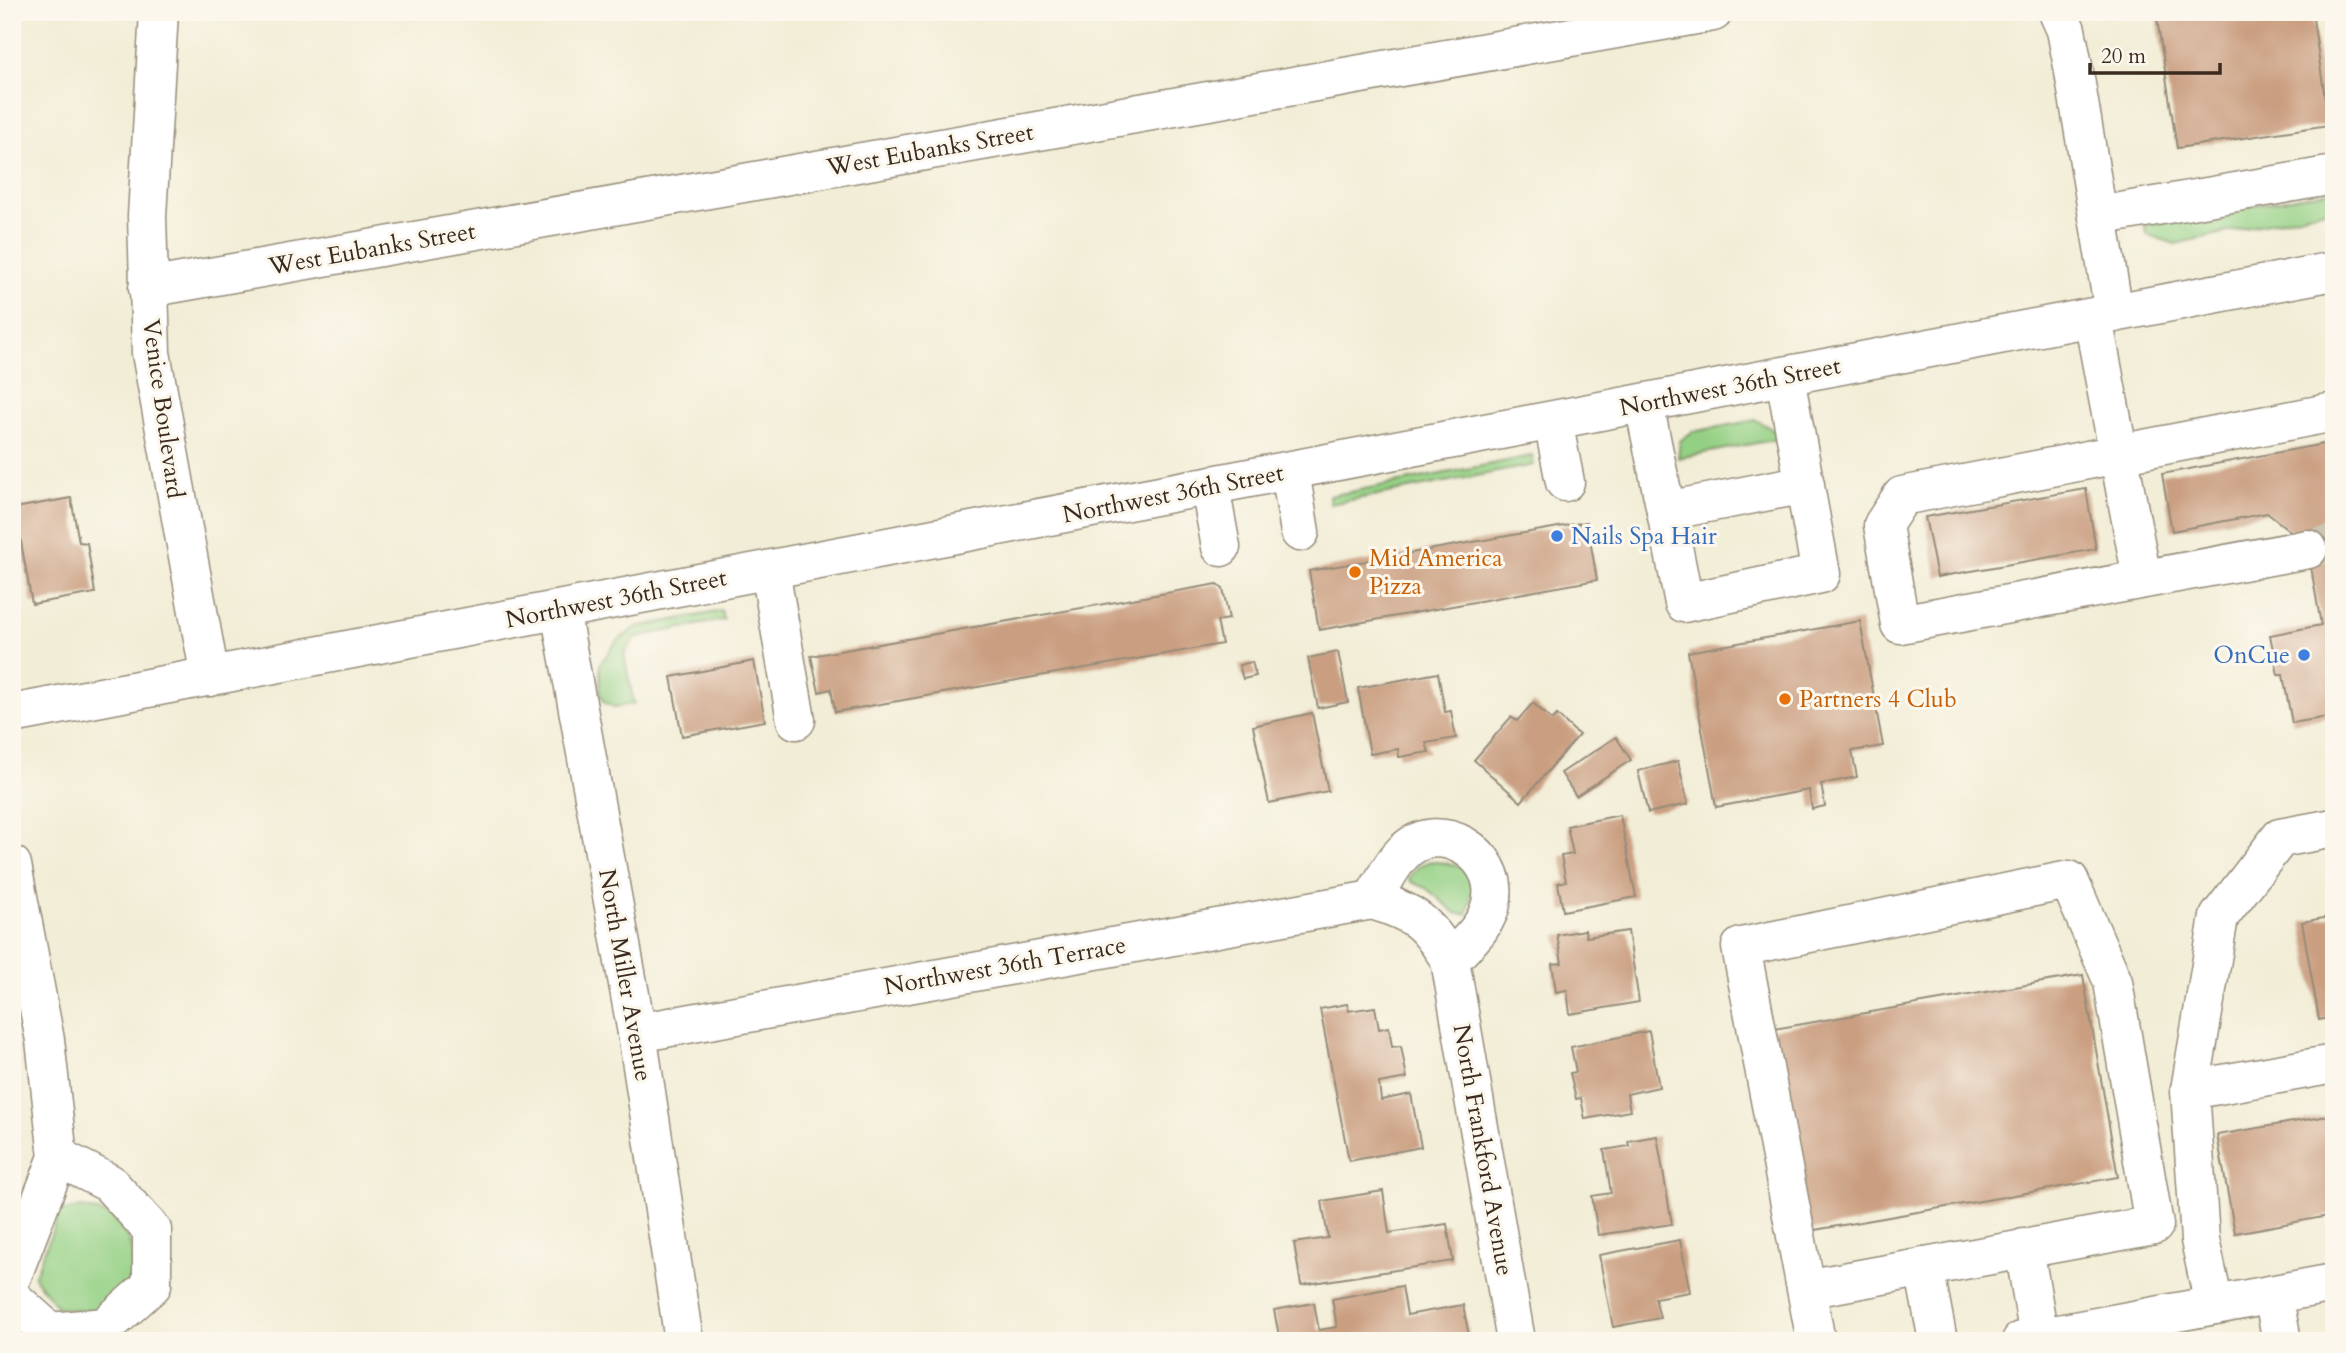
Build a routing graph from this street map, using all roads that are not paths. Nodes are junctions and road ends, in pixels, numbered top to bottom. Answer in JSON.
{"nodes":[{"id":1,"x":159,"y":12,"type":"edge"},
{"id":2,"x":1713,"y":12,"type":"edge"},
{"id":3,"x":2058,"y":12,"type":"edge"},
{"id":4,"x":2334,"y":175,"type":"edge"},
{"id":5,"x":2098,"y":216,"type":"junction"},
{"id":6,"x":2334,"y":271,"type":"edge"},
{"id":7,"x":148,"y":288,"type":"junction"},
{"id":8,"x":2104,"y":316,"type":"junction"},
{"id":9,"x":1785,"y":377,"type":"junction"},
{"id":10,"x":1644,"y":404,"type":"junction"},
{"id":11,"x":2334,"y":411,"type":"edge"},
{"id":12,"x":1553,"y":421,"type":"junction"},
{"id":13,"x":2120,"y":452,"type":"junction"},
{"id":14,"x":1290,"y":471,"type":"junction"},
{"id":15,"x":1565,"y":482,"type":"dead end"},
{"id":16,"x":1805,"y":484,"type":"junction"},
{"id":17,"x":1210,"y":487,"type":"junction"},
{"id":18,"x":1666,"y":511,"type":"junction"},
{"id":19,"x":1300,"y":532,"type":"dead end"},
{"id":20,"x":1221,"y":547,"type":"dead end"},
{"id":21,"x":2308,"y":549,"type":"tunnel mouth"},
{"id":22,"x":770,"y":570,"type":"junction"},
{"id":23,"x":2142,"y":579,"type":"junction"},
{"id":24,"x":560,"y":610,"type":"junction"},
{"id":25,"x":210,"y":677,"type":"junction"},
{"id":26,"x":12,"y":714,"type":"edge"},
{"id":27,"x":796,"y":720,"type":"dead end"},
{"id":28,"x":2334,"y":828,"type":"edge"},
{"id":29,"x":12,"y":865,"type":"edge"},
{"id":30,"x":1372,"y":900,"type":"junction"},
{"id":31,"x":1450,"y":960,"type":"junction"},
{"id":32,"x":637,"y":1033,"type":"junction"},
{"id":33,"x":2334,"y":1064,"type":"edge"},
{"id":34,"x":2190,"y":1090,"type":"junction"},
{"id":35,"x":58,"y":1157,"type":"junction"},
{"id":36,"x":2024,"y":1248,"type":"junction"},
{"id":37,"x":1924,"y":1267,"type":"junction"},
{"id":38,"x":12,"y":1276,"type":"edge"},
{"id":39,"x":2334,"y":1283,"type":"edge"},
{"id":40,"x":1806,"y":1289,"type":"junction"},
{"id":41,"x":2273,"y":1295,"type":"junction"},
{"id":42,"x":12,"y":1298,"type":"edge"},
{"id":43,"x":2214,"y":1305,"type":"junction"},
{"id":44,"x":2030,"y":1339,"type":"edge"},
{"id":45,"x":684,"y":1341,"type":"edge"},
{"id":46,"x":1516,"y":1341,"type":"edge"},
{"id":47,"x":1816,"y":1341,"type":"edge"},
{"id":48,"x":1938,"y":1341,"type":"edge"},
{"id":49,"x":2282,"y":1341,"type":"edge"}],
"edges":[{"from":1,"to":7,"type":"street","name":"Venice Boulevard"},
{"from":2,"to":7,"type":"street","name":"West Eubanks Street"},
{"from":3,"to":5,"type":"street"},
{"from":4,"to":5,"type":"street"},
{"from":5,"to":8,"type":"street"},
{"from":6,"to":8,"type":"street","name":"Northwest 36th Street"},
{"from":7,"to":25,"type":"street","name":"Venice Boulevard"},
{"from":8,"to":9,"type":"street","name":"Northwest 36th Street"},
{"from":8,"to":13,"type":"street"},
{"from":9,"to":10,"type":"street","name":"Northwest 36th Street"},
{"from":9,"to":16,"type":"street"},
{"from":10,"to":12,"type":"street","name":"Northwest 36th Street"},
{"from":10,"to":18,"type":"street"},
{"from":11,"to":13,"type":"street"},
{"from":12,"to":14,"type":"street","name":"Northwest 36th Street"},
{"from":12,"to":15,"type":"street"},
{"from":13,"to":23,"type":"street"},
{"from":13,"to":23,"type":"street"},
{"from":14,"to":17,"type":"street","name":"Northwest 36th Street"},
{"from":14,"to":19,"type":"street"},
{"from":16,"to":18,"type":"street"},
{"from":16,"to":18,"type":"street"},
{"from":17,"to":20,"type":"street"},
{"from":17,"to":22,"type":"street","name":"Northwest 36th Street"},
{"from":21,"to":23,"type":"street"},
{"from":22,"to":24,"type":"street","name":"Northwest 36th Street"},
{"from":22,"to":27,"type":"street"},
{"from":24,"to":25,"type":"street","name":"Northwest 36th Street"},
{"from":24,"to":32,"type":"street","name":"North Miller Avenue"},
{"from":25,"to":26,"type":"street","name":"Northwest 36th Street"},
{"from":28,"to":34,"type":"street"},
{"from":29,"to":35,"type":"street"},
{"from":30,"to":31,"type":"street","name":"Northwest 36th Terrace"},
{"from":30,"to":31,"type":"street"},
{"from":30,"to":32,"type":"street","name":"Northwest 36th Terrace"},
{"from":31,"to":46,"type":"street","name":"North Frankford Avenue"},
{"from":32,"to":45,"type":"street","name":"North Miller Avenue"},
{"from":33,"to":34,"type":"street"},
{"from":34,"to":43,"type":"street"},
{"from":35,"to":38,"type":"street"},
{"from":35,"to":42,"type":"street"},
{"from":36,"to":37,"type":"street"},
{"from":36,"to":40,"type":"street"},
{"from":36,"to":44,"type":"street"},
{"from":37,"to":40,"type":"street"},
{"from":37,"to":48,"type":"street"},
{"from":39,"to":41,"type":"street"},
{"from":40,"to":47,"type":"street"},
{"from":41,"to":43,"type":"street"},
{"from":41,"to":49,"type":"street"},
{"from":43,"to":44,"type":"street"}]}
